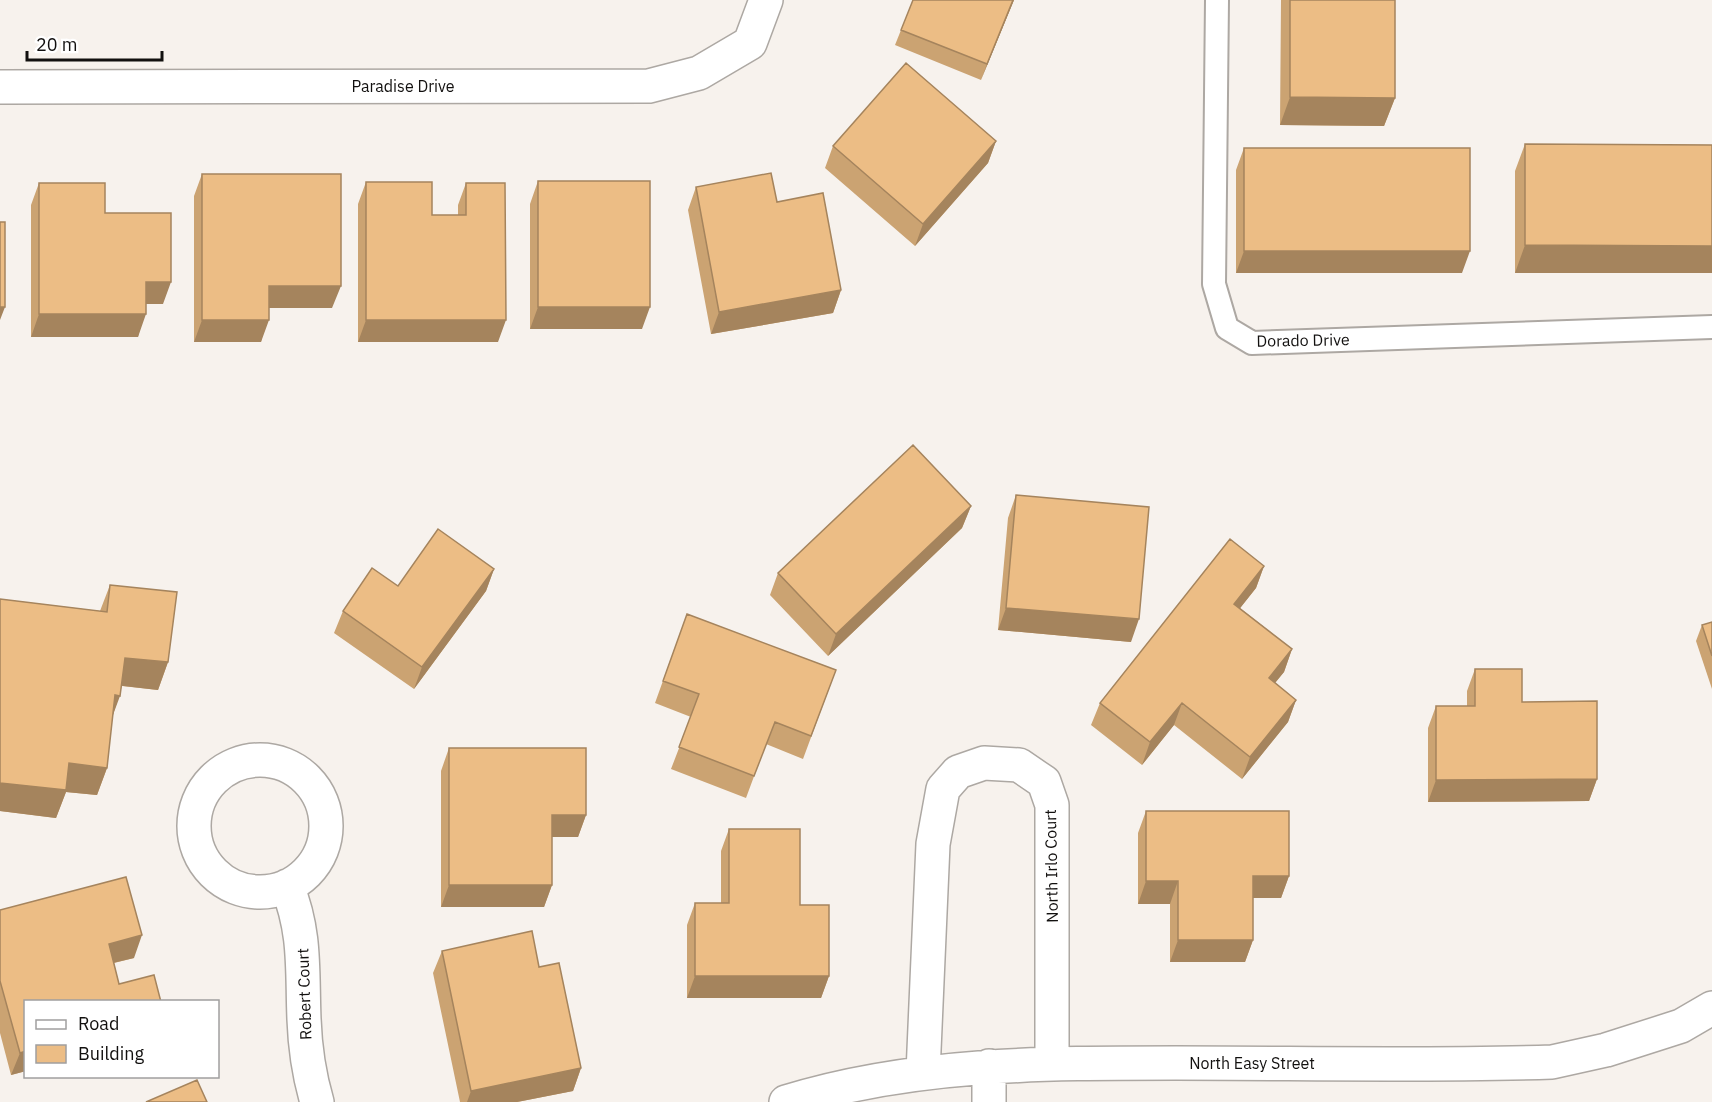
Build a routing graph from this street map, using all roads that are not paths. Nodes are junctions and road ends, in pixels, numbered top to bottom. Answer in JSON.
{"nodes":[{"id":1,"x":766,"y":0,"type":"edge"},
{"id":2,"x":1217,"y":0,"type":"edge"},
{"id":3,"x":0,"y":87,"type":"edge"},
{"id":4,"x":1712,"y":327,"type":"edge"},
{"id":5,"x":286,"y":886,"type":"junction"},
{"id":6,"x":1712,"y":1008,"type":"edge"},
{"id":7,"x":1052,"y":1064,"type":"junction"},
{"id":8,"x":989,"y":1066,"type":"junction"},
{"id":9,"x":923,"y":1073,"type":"junction"},
{"id":10,"x":317,"y":1102,"type":"edge"},
{"id":11,"x":786,"y":1102,"type":"edge"},
{"id":12,"x":989,"y":1102,"type":"edge"}],
"edges":[{"from":1,"to":3,"type":"street","name":"Paradise Drive"},
{"from":2,"to":4,"type":"lane","name":"Dorado Drive"},
{"from":5,"to":5,"type":"street"},
{"from":5,"to":10,"type":"street","name":"Robert Court"},
{"from":6,"to":7,"type":"street","name":"North Easy Street"},
{"from":7,"to":8,"type":"street","name":"North Easy Street"},
{"from":7,"to":9,"type":"street","name":"North Irlo Court"},
{"from":8,"to":9,"type":"street","name":"North Easy Street"},
{"from":8,"to":12,"type":"street"},
{"from":9,"to":11,"type":"street","name":"North Easy Street"}]}
